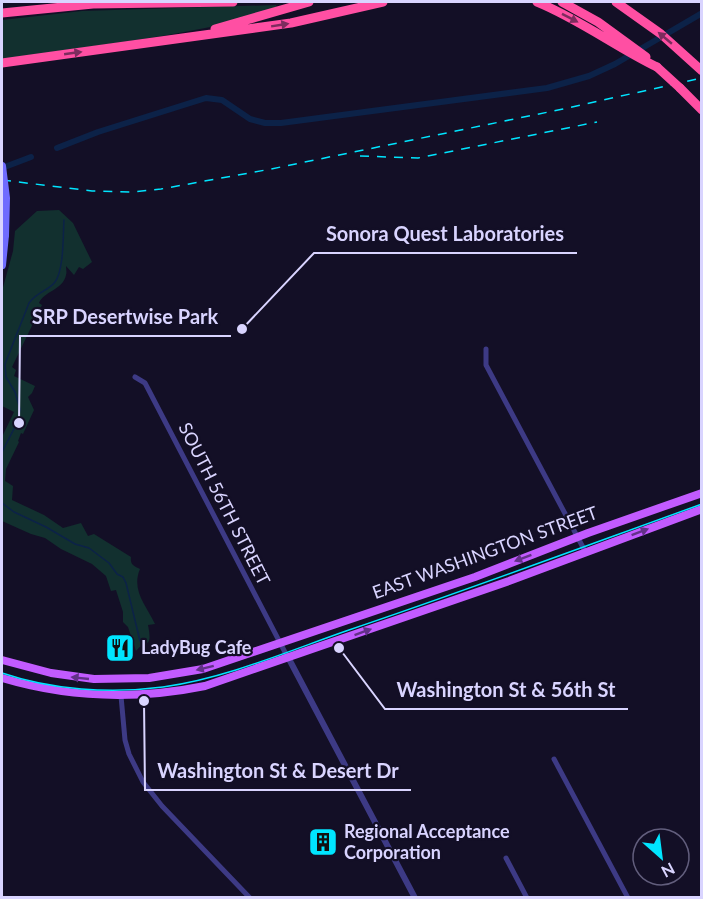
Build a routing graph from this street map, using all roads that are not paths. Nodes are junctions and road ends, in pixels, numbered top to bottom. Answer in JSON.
{"nodes":[{"id":1,"x":233,"y":2,"type":"edge"},
{"id":2,"x":309,"y":2,"type":"edge"},
{"id":3,"x":383,"y":2,"type":"edge"},
{"id":4,"x":537,"y":2,"type":"edge"},
{"id":5,"x":562,"y":2,"type":"edge"},
{"id":6,"x":615,"y":2,"type":"edge"},
{"id":7,"x":2,"y":13,"type":"edge"},
{"id":8,"x":607,"y":33,"type":"junction"},
{"id":9,"x":139,"y":44,"type":"junction"},
{"id":10,"x":2,"y":63,"type":"edge"},
{"id":11,"x":702,"y":71,"type":"edge"},
{"id":12,"x":702,"y":110,"type":"edge"},
{"id":13,"x":2,"y":165,"type":"edge"},
{"id":14,"x":2,"y":265,"type":"edge"},
{"id":15,"x":486,"y":349,"type":"dead end"},
{"id":16,"x":135,"y":377,"type":"dead end"},
{"id":17,"x":702,"y":493,"type":"edge"},
{"id":18,"x":702,"y":509,"type":"edge"},
{"id":19,"x":577,"y":537,"type":"junction"},
{"id":20,"x":586,"y":553,"type":"junction"},
{"id":21,"x":281,"y":646,"type":"junction"},
{"id":22,"x":289,"y":659,"type":"junction"},
{"id":23,"x":2,"y":660,"type":"edge"},
{"id":24,"x":2,"y":678,"type":"edge"},
{"id":25,"x":121,"y":696,"type":"junction"},
{"id":26,"x":554,"y":759,"type":"dead end"},
{"id":27,"x":506,"y":858,"type":"dead end"},
{"id":28,"x":250,"y":897,"type":"edge"},
{"id":29,"x":415,"y":897,"type":"edge"},
{"id":30,"x":527,"y":897,"type":"edge"},
{"id":31,"x":628,"y":897,"type":"edge"}],
"edges":[{"from":1,"to":7,"type":"highway"},
{"from":2,"to":9,"type":"highway"},
{"from":9,"to":3,"type":"highway","one_way":true},
{"from":4,"to":8,"type":"highway","one_way":true},
{"from":5,"to":8,"type":"highway"},
{"from":11,"to":6,"type":"highway","one_way":true},
{"from":8,"to":12,"type":"highway","bridge":true},
{"from":10,"to":9,"type":"highway","one_way":true},
{"from":13,"to":14,"type":"main road","bridge":true},
{"from":15,"to":19,"type":"street"},
{"from":16,"to":21,"type":"street","name":"SOUTH 56TH STREET"},
{"from":17,"to":19,"type":"main road","name":"EAST WASHINGTON STREET"},
{"from":20,"to":18,"type":"main road","name":"EAST WASHINGTON STREET","one_way":true},
{"from":19,"to":20,"type":"street"},
{"from":19,"to":21,"type":"main road","name":"EAST WASHINGTON STREET","one_way":true},
{"from":22,"to":20,"type":"main road","name":"EAST WASHINGTON STREET","one_way":true},
{"from":21,"to":22,"type":"street","name":"SOUTH 56TH STREET"},
{"from":21,"to":23,"type":"main road","name":"EAST WASHINGTON STREET","one_way":true},
{"from":22,"to":25,"type":"main road","name":"EAST WASHINGTON STREET"},
{"from":22,"to":29,"type":"street"},
{"from":24,"to":25,"type":"main road","name":"EAST WASHINGTON STREET"},
{"from":25,"to":28,"type":"street"},
{"from":26,"to":31,"type":"street"},
{"from":27,"to":30,"type":"street"}]}
